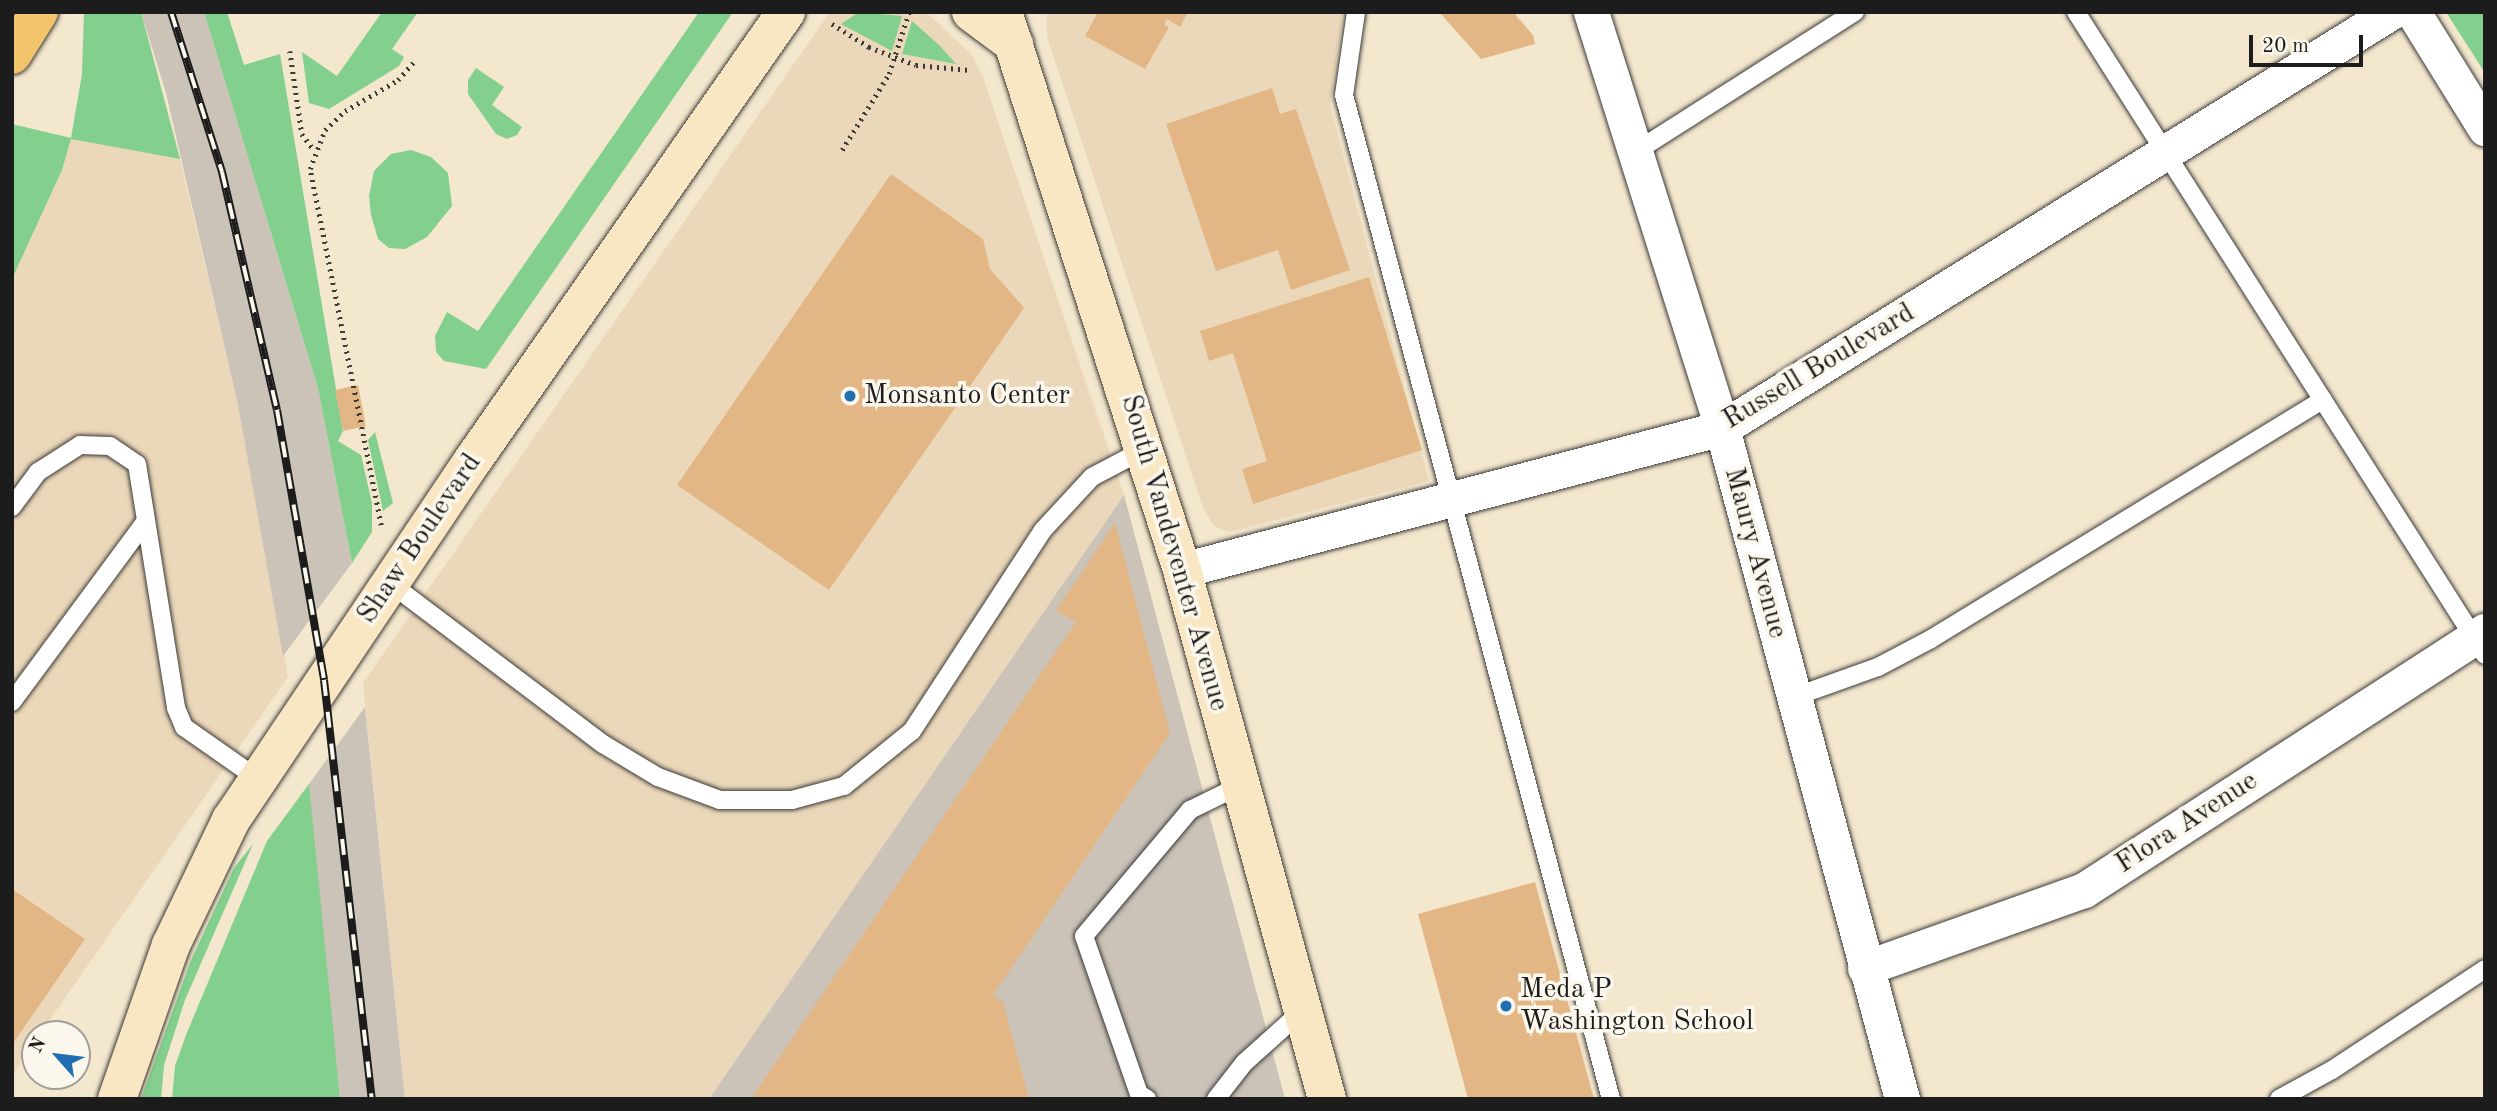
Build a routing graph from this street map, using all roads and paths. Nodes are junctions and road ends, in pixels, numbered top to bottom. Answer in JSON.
{"nodes":[{"id":1,"x":39,"y":12,"type":"edge"},
{"id":2,"x":786,"y":12,"type":"edge"},
{"id":3,"x":909,"y":12,"type":"edge"},
{"id":4,"x":971,"y":12,"type":"edge"},
{"id":5,"x":1356,"y":12,"type":"edge"},
{"id":6,"x":1591,"y":12,"type":"edge"},
{"id":7,"x":1855,"y":12,"type":"edge"},
{"id":8,"x":2076,"y":12,"type":"edge"},
{"id":9,"x":2391,"y":12,"type":"edge"},
{"id":10,"x":2413,"y":12,"type":"edge"},
{"id":11,"x":832,"y":24,"type":"dead end"},
{"id":12,"x":1009,"y":28,"type":"edge"},
{"id":13,"x":290,"y":51,"type":"dead end"},
{"id":14,"x":12,"y":55,"type":"edge"},
{"id":15,"x":895,"y":58,"type":"junction"},
{"id":16,"x":413,"y":63,"type":"dead end"},
{"id":17,"x":970,"y":70,"type":"dead end"},
{"id":18,"x":2485,"y":128,"type":"edge"},
{"id":19,"x":314,"y":150,"type":"junction"},
{"id":20,"x":842,"y":150,"type":"dead end"},
{"id":21,"x":1635,"y":152,"type":"junction"},
{"id":22,"x":2167,"y":154,"type":"junction"},
{"id":23,"x":2323,"y":400,"type":"junction"},
{"id":24,"x":1722,"y":428,"type":"junction"},
{"id":25,"x":1146,"y":449,"type":"junction"},
{"id":26,"x":1448,"y":497,"type":"junction"},
{"id":27,"x":12,"y":508,"type":"edge"},
{"id":28,"x":145,"y":522,"type":"junction"},
{"id":29,"x":382,"y":529,"type":"dead end"},
{"id":30,"x":1182,"y":570,"type":"junction"},
{"id":31,"x":390,"y":583,"type":"junction"},
{"id":32,"x":2481,"y":641,"type":"edge"},
{"id":33,"x":1794,"y":697,"type":"junction"},
{"id":34,"x":12,"y":702,"type":"edge"},
{"id":35,"x":258,"y":779,"type":"junction"},
{"id":36,"x":1241,"y":785,"type":"junction"},
{"id":37,"x":1865,"y":968,"type":"junction"},
{"id":38,"x":2485,"y":969,"type":"edge"},
{"id":39,"x":1303,"y":1010,"type":"junction"},
{"id":40,"x":117,"y":1099,"type":"edge"},
{"id":41,"x":1147,"y":1099,"type":"edge"},
{"id":42,"x":1216,"y":1099,"type":"edge"},
{"id":43,"x":1326,"y":1099,"type":"edge"},
{"id":44,"x":1611,"y":1099,"type":"edge"},
{"id":45,"x":1902,"y":1099,"type":"edge"},
{"id":46,"x":2279,"y":1099,"type":"edge"}],
"edges":[{"from":1,"to":14,"type":"highway"},
{"from":2,"to":31,"type":"main road","name":"Shaw Boulevard"},
{"from":3,"to":15,"type":"path"},
{"from":4,"to":12,"type":"main road"},
{"from":5,"to":26,"type":"lane"},
{"from":6,"to":21,"type":"street","name":"Maury Avenue"},
{"from":7,"to":21,"type":"lane"},
{"from":8,"to":22,"type":"lane"},
{"from":9,"to":22,"type":"street","name":"Russell Boulevard"},
{"from":10,"to":18,"type":"street"},
{"from":11,"to":15,"type":"path"},
{"from":12,"to":25,"type":"main road","name":"South Vandeventer Avenue"},
{"from":13,"to":19,"type":"path"},
{"from":15,"to":17,"type":"path"},
{"from":15,"to":20,"type":"path"},
{"from":16,"to":19,"type":"path"},
{"from":19,"to":29,"type":"path"},
{"from":21,"to":24,"type":"street","name":"Maury Avenue"},
{"from":22,"to":23,"type":"lane"},
{"from":22,"to":24,"type":"street","name":"Russell Boulevard"},
{"from":23,"to":32,"type":"lane"},
{"from":23,"to":33,"type":"lane"},
{"from":24,"to":26,"type":"street","name":"Russell Boulevard"},
{"from":24,"to":33,"type":"street","name":"Maury Avenue"},
{"from":25,"to":30,"type":"main road","name":"South Vandeventer Avenue"},
{"from":25,"to":31,"type":"lane"},
{"from":26,"to":30,"type":"street","name":"Russell Boulevard"},
{"from":26,"to":44,"type":"lane"},
{"from":27,"to":28,"type":"lane"},
{"from":28,"to":34,"type":"lane"},
{"from":28,"to":35,"type":"lane"},
{"from":30,"to":36,"type":"main road","name":"South Vandeventer Avenue"},
{"from":31,"to":35,"type":"main road","name":"Shaw Boulevard"},
{"from":32,"to":37,"type":"street","name":"Flora Avenue"},
{"from":33,"to":37,"type":"street","name":"Maury Avenue"},
{"from":35,"to":40,"type":"main road","name":"Shaw Boulevard"},
{"from":36,"to":39,"type":"main road","name":"South Vandeventer Avenue"},
{"from":36,"to":41,"type":"lane"},
{"from":37,"to":45,"type":"street","name":"Maury Avenue"},
{"from":38,"to":46,"type":"lane"},
{"from":39,"to":42,"type":"lane"},
{"from":39,"to":43,"type":"main road","name":"South Vandeventer Avenue"}]}
